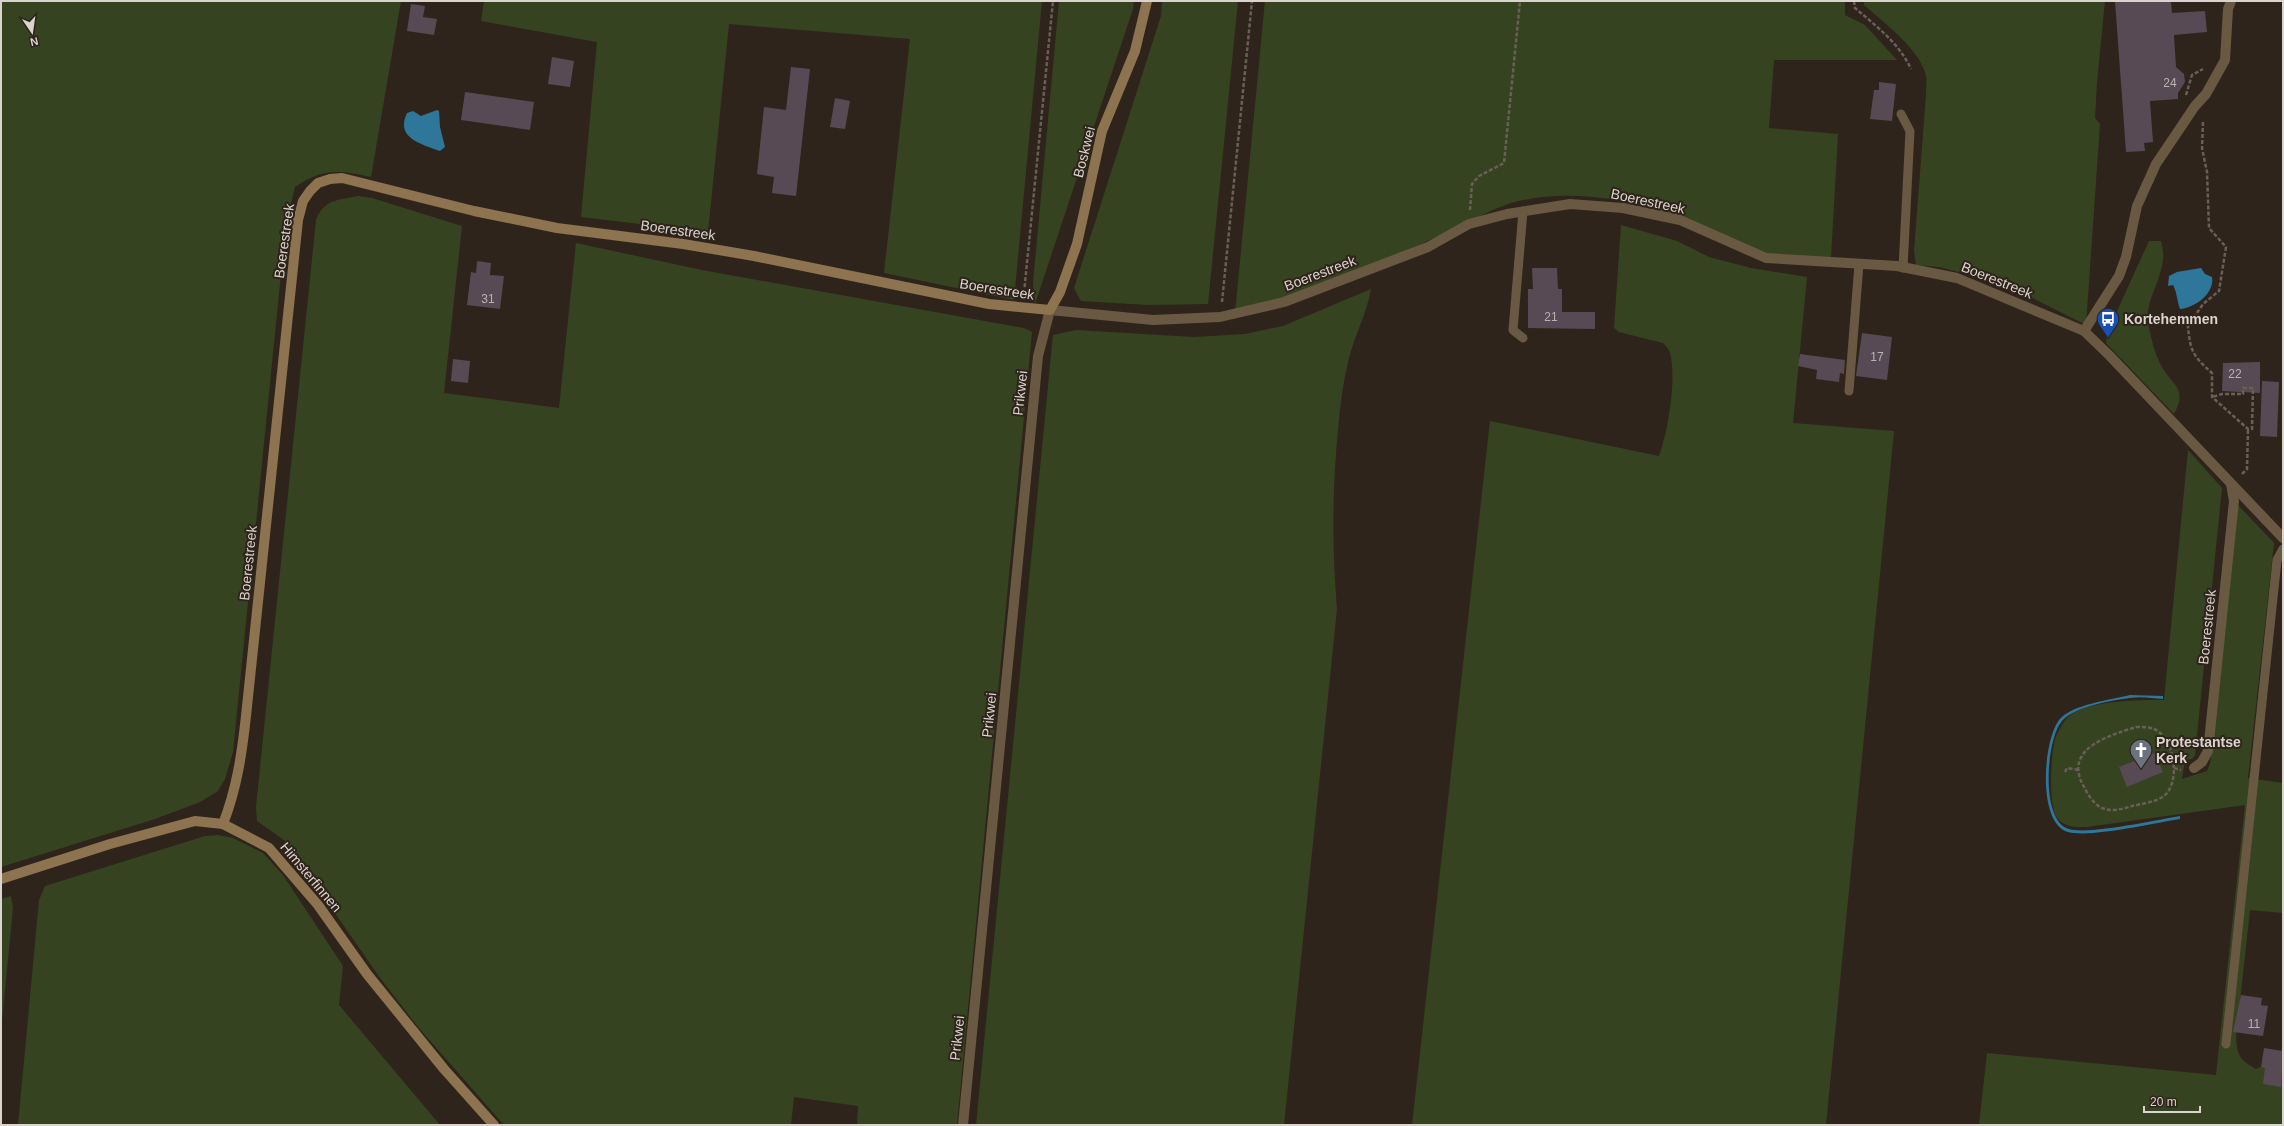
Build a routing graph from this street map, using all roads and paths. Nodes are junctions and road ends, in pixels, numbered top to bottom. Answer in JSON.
{"nodes":[{"id":1,"x":1053,"y":1,"type":"edge"},
{"id":2,"x":1147,"y":1,"type":"edge"},
{"id":3,"x":1252,"y":1,"type":"edge"},
{"id":4,"x":1520,"y":1,"type":"edge"},
{"id":5,"x":1854,"y":1,"type":"edge"},
{"id":6,"x":2231,"y":1,"type":"edge"},
{"id":7,"x":1911,"y":69,"type":"dead end"},
{"id":8,"x":1901,"y":114,"type":"dead end"},
{"id":9,"x":2203,"y":122,"type":"dead end"},
{"id":10,"x":1522,"y":211,"type":"junction"},
{"id":11,"x":1469,"y":224,"type":"junction"},
{"id":12,"x":1859,"y":264,"type":"junction"},
{"id":13,"x":1904,"y":268,"type":"junction"},
{"id":14,"x":1022,"y":309,"type":"junction"},
{"id":15,"x":1050,"y":310,"type":"junction"},
{"id":16,"x":1220,"y":317,"type":"junction"},
{"id":17,"x":2084,"y":331,"type":"junction"},
{"id":18,"x":1523,"y":338,"type":"dead end"},
{"id":19,"x":1849,"y":391,"type":"dead end"},
{"id":20,"x":2212,"y":397,"type":"junction"},
{"id":21,"x":2248,"y":428,"type":"junction"},
{"id":22,"x":2231,"y":484,"type":"junction"},
{"id":23,"x":2282,"y":535,"type":"edge"},
{"id":24,"x":2283,"y":549,"type":"edge"},
{"id":25,"x":2173,"y":755,"type":"junction"},
{"id":26,"x":2159,"y":762,"type":"dead end"},
{"id":27,"x":2194,"y":768,"type":"dead end"},
{"id":28,"x":2078,"y":770,"type":"junction"},
{"id":29,"x":2065,"y":772,"type":"dead end"},
{"id":30,"x":223,"y":824,"type":"junction"},
{"id":31,"x":1,"y":880,"type":"edge"},
{"id":32,"x":2226,"y":1044,"type":"dead end"},
{"id":33,"x":494,"y":1125,"type":"edge"},
{"id":34,"x":963,"y":1125,"type":"edge"}],
"edges":[{"from":1,"to":14,"type":"path"},
{"from":2,"to":15,"type":"street","name":"Boskwei"},
{"from":3,"to":16,"type":"path"},
{"from":4,"to":11,"type":"path"},
{"from":5,"to":7,"type":"path"},
{"from":6,"to":17,"type":"street"},
{"from":8,"to":13,"type":"lane"},
{"from":9,"to":20,"type":"path"},
{"from":10,"to":11,"type":"street","name":"Boerestreek"},
{"from":10,"to":12,"type":"street","name":"Boerestreek"},
{"from":10,"to":18,"type":"lane"},
{"from":11,"to":16,"type":"street","name":"Boerestreek"},
{"from":12,"to":13,"type":"street","name":"Boerestreek"},
{"from":12,"to":19,"type":"lane"},
{"from":13,"to":17,"type":"street","name":"Boerestreek"},
{"from":14,"to":15,"type":"street","name":"Boerestreek"},
{"from":14,"to":30,"type":"street","name":"Boerestreek"},
{"from":15,"to":16,"type":"street","name":"Boerestreek"},
{"from":15,"to":34,"type":"street","name":"Prikwei"},
{"from":17,"to":22,"type":"street","name":"Boerestreek"},
{"from":20,"to":21,"type":"path"},
{"from":20,"to":21,"type":"path"},
{"from":21,"to":22,"type":"path"},
{"from":22,"to":23,"type":"street","name":"Boerestreek"},
{"from":22,"to":27,"type":"street","name":"Boerestreek"},
{"from":24,"to":32,"type":"lane"},
{"from":25,"to":26,"type":"path"},
{"from":25,"to":28,"type":"path"},
{"from":25,"to":28,"type":"path"},
{"from":28,"to":29,"type":"path"},
{"from":30,"to":31,"type":"street","name":"Himsterfinnen"},
{"from":30,"to":33,"type":"street","name":"Himsterfinnen"}]}
